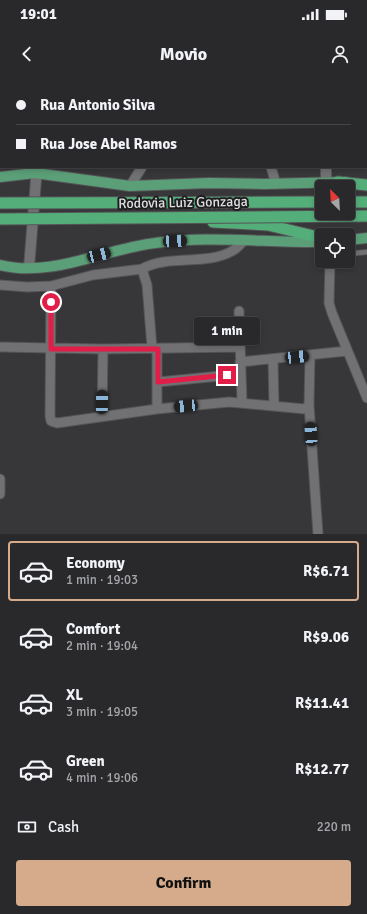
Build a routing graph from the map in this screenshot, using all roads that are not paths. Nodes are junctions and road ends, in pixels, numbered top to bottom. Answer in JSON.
{"nodes":[{"id":1,"x":141,"y":168,"type":"edge"},
{"id":2,"x":272,"y":168,"type":"edge"},
{"id":3,"x":326,"y":168,"type":"edge"},
{"id":4,"x":36,"y":170,"type":"edge"},
{"id":5,"x":0,"y":177,"type":"edge"},
{"id":6,"x":326,"y":180,"type":"edge"},
{"id":7,"x":367,"y":180,"type":"edge"},
{"id":8,"x":355,"y":181,"type":"edge"},
{"id":9,"x":315,"y":183,"type":"edge"},
{"id":10,"x":276,"y":184,"type":"junction"},
{"id":11,"x":355,"y":184,"type":"edge"},
{"id":12,"x":367,"y":185,"type":"edge"},
{"id":13,"x":130,"y":186,"type":"junction"},
{"id":14,"x":315,"y":202,"type":"edge"},
{"id":15,"x":355,"y":202,"type":"edge"},
{"id":16,"x":367,"y":202,"type":"edge"},
{"id":17,"x":0,"y":203,"type":"edge"},
{"id":18,"x":367,"y":216,"type":"edge"},
{"id":19,"x":170,"y":218,"type":"junction"},
{"id":20,"x":0,"y":219,"type":"edge"},
{"id":21,"x":315,"y":236,"type":"edge"},
{"id":22,"x":367,"y":238,"type":"edge"},
{"id":23,"x":355,"y":239,"type":"edge"},
{"id":24,"x":244,"y":241,"type":"junction"},
{"id":25,"x":315,"y":242,"type":"edge"},
{"id":26,"x":367,"y":252,"type":"edge"},
{"id":27,"x":355,"y":253,"type":"edge"},
{"id":28,"x":0,"y":265,"type":"edge"},
{"id":29,"x":30,"y":268,"type":"junction"},
{"id":30,"x":330,"y":268,"type":"edge"},
{"id":31,"x":138,"y":270,"type":"junction"},
{"id":32,"x":0,"y":285,"type":"edge"},
{"id":33,"x":51,"y":286,"type":"junction"},
{"id":34,"x":239,"y":311,"type":"dead end"},
{"id":35,"x":0,"y":347,"type":"edge"},
{"id":36,"x":240,"y":347,"type":"junction"},
{"id":37,"x":51,"y":349,"type":"junction"},
{"id":38,"x":103,"y":349,"type":"junction"},
{"id":39,"x":155,"y":349,"type":"junction"},
{"id":40,"x":347,"y":351,"type":"junction"},
{"id":41,"x":310,"y":356,"type":"junction"},
{"id":42,"x":273,"y":359,"type":"junction"},
{"id":43,"x":240,"y":362,"type":"junction"},
{"id":44,"x":241,"y":374,"type":"junction"},
{"id":45,"x":158,"y":382,"type":"junction"},
{"id":46,"x":367,"y":398,"type":"edge"},
{"id":47,"x":242,"y":402,"type":"junction"},
{"id":48,"x":309,"y":405,"type":"junction"},
{"id":49,"x":274,"y":406,"type":"junction"},
{"id":50,"x":157,"y":409,"type":"junction"},
{"id":51,"x":102,"y":416,"type":"junction"},
{"id":52,"x":0,"y":479,"type":"edge"},
{"id":53,"x":0,"y":494,"type":"edge"},
{"id":54,"x":318,"y":534,"type":"edge"}],
"edges":[{"from":1,"to":13,"type":"street"},
{"from":2,"to":10,"type":"street"},
{"from":3,"to":6,"type":"street"},
{"from":4,"to":5,"type":"main road"},
{"from":4,"to":13,"type":"main road"},
{"from":4,"to":29,"type":"street"},
{"from":7,"to":8,"type":"main road"},
{"from":9,"to":10,"type":"main road"},
{"from":10,"to":13,"type":"main road"},
{"from":11,"to":12,"type":"highway"},
{"from":14,"to":17,"type":"highway","name":"Rodovia Luiz Gonzaga","bridge":true},
{"from":15,"to":16,"type":"highway"},
{"from":18,"to":19,"type":"highway","name":"Rodovia Luiz Gonzaga","bridge":true},
{"from":19,"to":20,"type":"highway","name":"Rodovia Luiz Gonzaga","bridge":true},
{"from":19,"to":21,"type":"highway"},
{"from":22,"to":23,"type":"main road"},
{"from":24,"to":25,"type":"main road"},
{"from":24,"to":29,"type":"main road"},
{"from":24,"to":31,"type":"street"},
{"from":26,"to":27,"type":"lane"},
{"from":28,"to":29,"type":"main road"},
{"from":30,"to":40,"type":"street"},
{"from":31,"to":33,"type":"street"},
{"from":31,"to":39,"type":"street"},
{"from":32,"to":33,"type":"street"},
{"from":33,"to":37,"type":"street"},
{"from":34,"to":36,"type":"street"},
{"from":35,"to":37,"type":"street"},
{"from":36,"to":39,"type":"street"},
{"from":36,"to":43,"type":"street"},
{"from":37,"to":38,"type":"street"},
{"from":37,"to":51,"type":"street"},
{"from":38,"to":39,"type":"street"},
{"from":38,"to":51,"type":"street"},
{"from":39,"to":45,"type":"street"},
{"from":40,"to":41,"type":"street"},
{"from":40,"to":46,"type":"street"},
{"from":41,"to":42,"type":"street"},
{"from":41,"to":48,"type":"street"},
{"from":42,"to":43,"type":"street"},
{"from":42,"to":49,"type":"street"},
{"from":43,"to":44,"type":"street"},
{"from":44,"to":45,"type":"street"},
{"from":44,"to":47,"type":"street"},
{"from":45,"to":50,"type":"street"},
{"from":47,"to":49,"type":"street"},
{"from":47,"to":50,"type":"street"},
{"from":48,"to":49,"type":"street"},
{"from":48,"to":54,"type":"street"},
{"from":50,"to":51,"type":"street"},
{"from":52,"to":53,"type":"street"}]}
